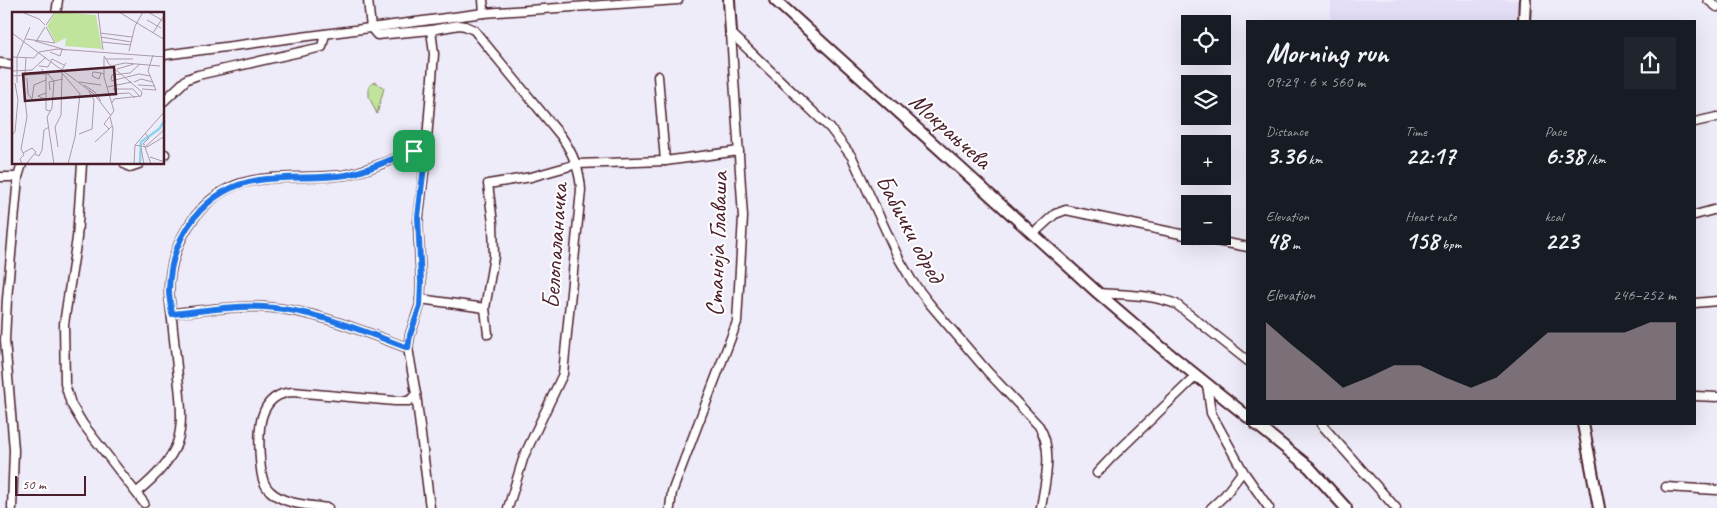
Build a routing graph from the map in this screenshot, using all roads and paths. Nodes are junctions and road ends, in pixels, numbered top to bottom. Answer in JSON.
{"nodes":[{"id":1,"x":368,"y":0,"type":"edge"},
{"id":2,"x":482,"y":0,"type":"edge"},
{"id":3,"x":678,"y":0,"type":"edge"},
{"id":4,"x":728,"y":0,"type":"edge"},
{"id":5,"x":775,"y":0,"type":"edge"},
{"id":6,"x":1525,"y":0,"type":"edge"},
{"id":7,"x":1708,"y":0,"type":"edge"},
{"id":8,"x":1717,"y":7,"type":"edge"},
{"id":9,"x":484,"y":13,"type":"junction"},
{"id":10,"x":1524,"y":20,"type":"edge"},
{"id":11,"x":371,"y":28,"type":"junction"},
{"id":12,"x":431,"y":30,"type":"junction"},
{"id":13,"x":731,"y":33,"type":"junction"},
{"id":14,"x":325,"y":34,"type":"junction"},
{"id":15,"x":165,"y":55,"type":"edge"},
{"id":16,"x":658,"y":76,"type":"dead end"},
{"id":17,"x":165,"y":100,"type":"edge"},
{"id":18,"x":1717,"y":117,"type":"edge"},
{"id":19,"x":1696,"y":122,"type":"edge"},
{"id":20,"x":426,"y":149,"type":"junction"},
{"id":21,"x":739,"y":151,"type":"junction"},
{"id":22,"x":665,"y":161,"type":"junction"},
{"id":23,"x":577,"y":164,"type":"junction"},
{"id":24,"x":22,"y":165,"type":"edge"},
{"id":25,"x":82,"y":165,"type":"edge"},
{"id":26,"x":0,"y":177,"type":"edge"},
{"id":27,"x":18,"y":177,"type":"junction"},
{"id":28,"x":1717,"y":209,"type":"edge"},
{"id":29,"x":1696,"y":215,"type":"edge"},
{"id":30,"x":1034,"y":233,"type":"junction"},
{"id":31,"x":1181,"y":234,"type":"edge"},
{"id":32,"x":1231,"y":244,"type":"edge"},
{"id":33,"x":1246,"y":247,"type":"edge"},
{"id":34,"x":1098,"y":293,"type":"junction"},
{"id":35,"x":420,"y":299,"type":"junction"},
{"id":36,"x":1717,"y":301,"type":"edge"},
{"id":37,"x":1696,"y":303,"type":"edge"},
{"id":38,"x":485,"y":308,"type":"junction"},
{"id":39,"x":172,"y":314,"type":"junction"},
{"id":40,"x":488,"y":334,"type":"dead end"},
{"id":41,"x":408,"y":348,"type":"junction"},
{"id":42,"x":1246,"y":359,"type":"edge"},
{"id":43,"x":1196,"y":376,"type":"junction"},
{"id":44,"x":1207,"y":384,"type":"junction"},
{"id":45,"x":416,"y":394,"type":"junction"},
{"id":46,"x":1696,"y":396,"type":"edge"},
{"id":47,"x":1717,"y":397,"type":"edge"},
{"id":48,"x":1246,"y":415,"type":"edge"},
{"id":49,"x":1257,"y":425,"type":"edge"},
{"id":50,"x":1322,"y":425,"type":"edge"},
{"id":51,"x":1584,"y":425,"type":"edge"},
{"id":52,"x":1243,"y":471,"type":"junction"},
{"id":53,"x":1097,"y":473,"type":"dead end"},
{"id":54,"x":1666,"y":488,"type":"dead end"},
{"id":55,"x":1717,"y":490,"type":"edge"},
{"id":56,"x":137,"y":492,"type":"junction"},
{"id":57,"x":144,"y":503,"type":"dead end"},
{"id":58,"x":1267,"y":507,"type":"edge"},
{"id":59,"x":12,"y":508,"type":"edge"},
{"id":60,"x":328,"y":508,"type":"edge"},
{"id":61,"x":430,"y":508,"type":"edge"},
{"id":62,"x":508,"y":508,"type":"edge"},
{"id":63,"x":670,"y":508,"type":"edge"},
{"id":64,"x":1041,"y":508,"type":"edge"},
{"id":65,"x":1211,"y":508,"type":"edge"},
{"id":66,"x":1346,"y":508,"type":"edge"},
{"id":67,"x":1396,"y":508,"type":"edge"},
{"id":68,"x":1599,"y":508,"type":"edge"}],
"edges":[{"from":1,"to":11,"type":"street"},
{"from":2,"to":9,"type":"street"},
{"from":3,"to":9,"type":"street"},
{"from":4,"to":13,"type":"street","name":"Станоја Главаша"},
{"from":5,"to":30,"type":"street","name":"Мокрањчева"},
{"from":6,"to":10,"type":"street"},
{"from":7,"to":8,"type":"street"},
{"from":9,"to":11,"type":"street"},
{"from":11,"to":12,"type":"street","name":"Белопаланачка"},
{"from":11,"to":14,"type":"street"},
{"from":12,"to":20,"type":"street"},
{"from":12,"to":23,"type":"street","name":"Белопаланачка"},
{"from":13,"to":21,"type":"street","name":"Станоја Главаша"},
{"from":13,"to":64,"type":"street","name":"Бабички одред"},
{"from":14,"to":15,"type":"street"},
{"from":14,"to":17,"type":"street"},
{"from":16,"to":22,"type":"street"},
{"from":18,"to":19,"type":"street"},
{"from":20,"to":35,"type":"street"},
{"from":20,"to":39,"type":"street"},
{"from":21,"to":22,"type":"street"},
{"from":21,"to":63,"type":"street","name":"Станоја Главаша"},
{"from":22,"to":23,"type":"street"},
{"from":23,"to":38,"type":"street"},
{"from":23,"to":62,"type":"street","name":"Белопаланачка"},
{"from":24,"to":27,"type":"street"},
{"from":25,"to":56,"type":"street"},
{"from":26,"to":27,"type":"street"},
{"from":27,"to":59,"type":"street"},
{"from":28,"to":29,"type":"street"},
{"from":30,"to":31,"type":"street"},
{"from":30,"to":34,"type":"street","name":"Мокрањчева"},
{"from":32,"to":33,"type":"street"},
{"from":34,"to":42,"type":"street"},
{"from":34,"to":43,"type":"street","name":"Мокрањчева"},
{"from":35,"to":38,"type":"street"},
{"from":35,"to":41,"type":"street"},
{"from":36,"to":37,"type":"street"},
{"from":38,"to":40,"type":"street"},
{"from":39,"to":41,"type":"street"},
{"from":39,"to":56,"type":"street"},
{"from":41,"to":45,"type":"street"},
{"from":43,"to":44,"type":"street","name":"Мокрањчева"},
{"from":43,"to":53,"type":"street"},
{"from":44,"to":48,"type":"street","name":"Мокрањчева"},
{"from":44,"to":52,"type":"street"},
{"from":45,"to":60,"type":"street"},
{"from":45,"to":61,"type":"street"},
{"from":46,"to":47,"type":"street"},
{"from":49,"to":66,"type":"street"},
{"from":50,"to":67,"type":"street"},
{"from":51,"to":68,"type":"street"},
{"from":52,"to":58,"type":"street"},
{"from":52,"to":65,"type":"street"},
{"from":54,"to":55,"type":"street"},
{"from":56,"to":57,"type":"street"}]}
